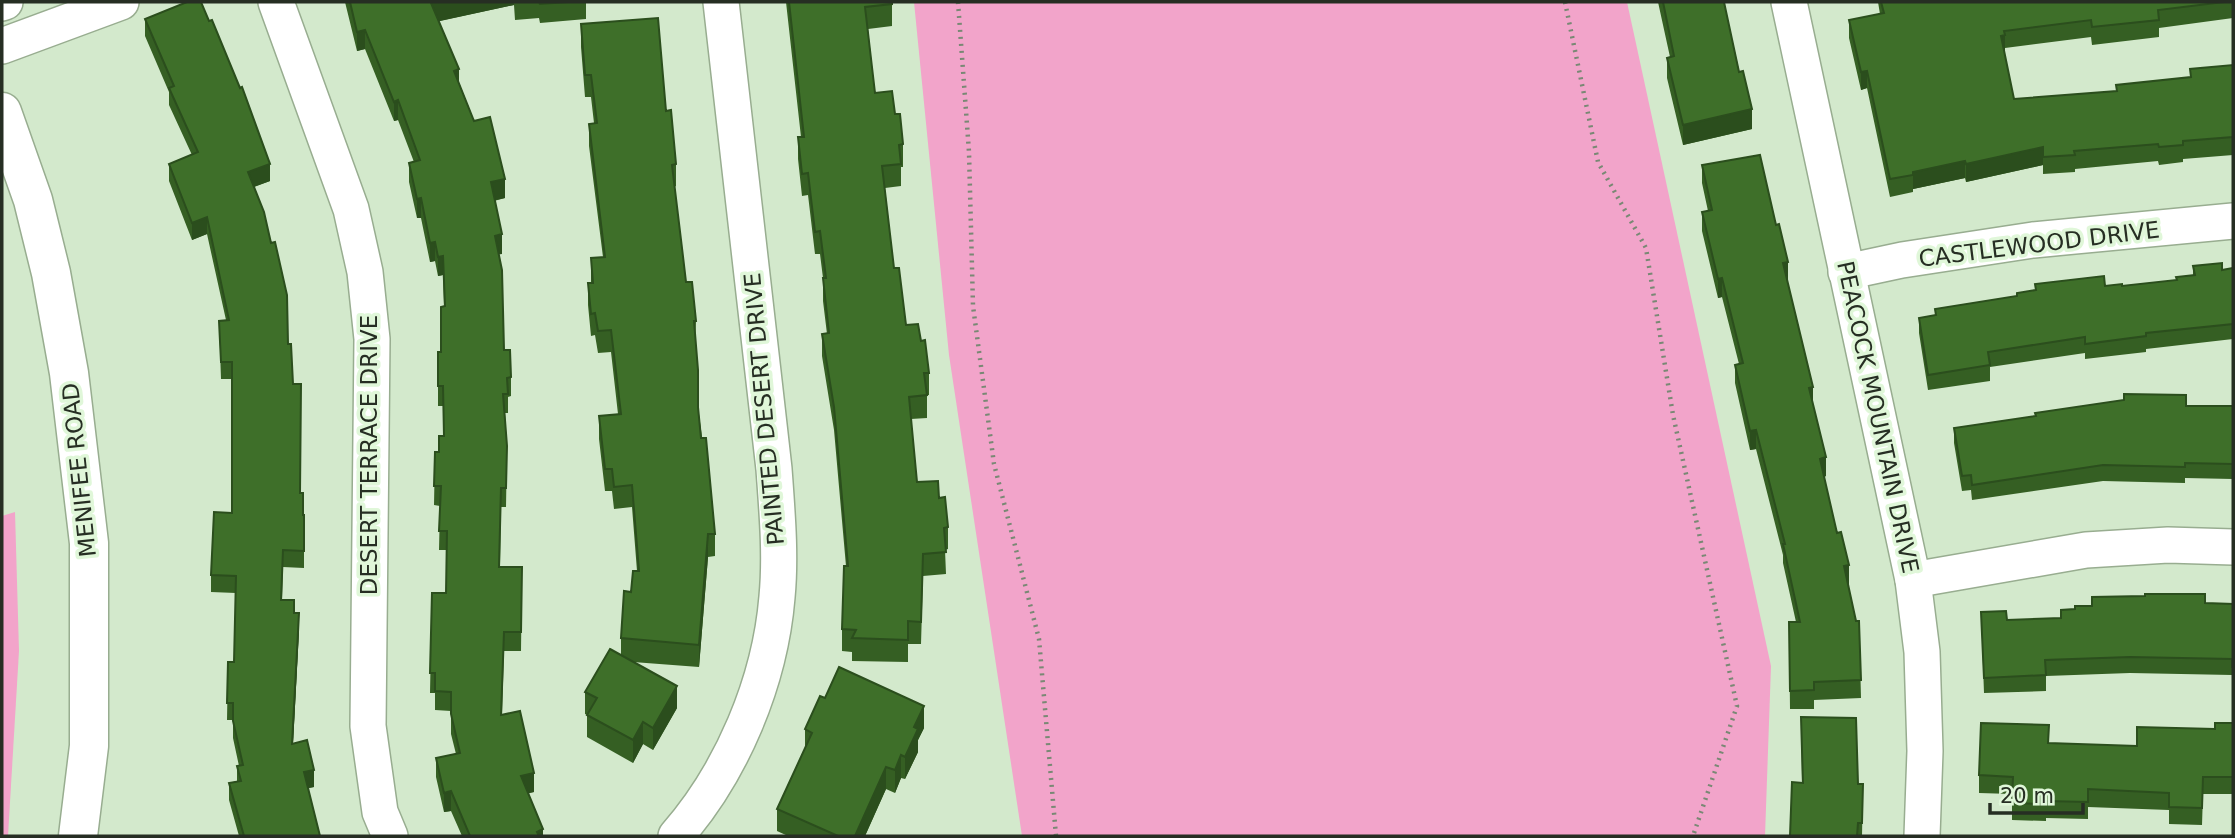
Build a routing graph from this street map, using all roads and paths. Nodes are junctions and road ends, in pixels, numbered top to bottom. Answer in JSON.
{"nodes":[{"id":1,"x":121,"y":2,"type":"edge"},
{"id":2,"x":276,"y":2,"type":"edge"},
{"id":3,"x":721,"y":2,"type":"edge"},
{"id":4,"x":958,"y":2,"type":"edge"},
{"id":5,"x":1565,"y":2,"type":"edge"},
{"id":6,"x":1789,"y":2,"type":"edge"},
{"id":7,"x":2,"y":46,"type":"edge"},
{"id":8,"x":2,"y":112,"type":"edge"},
{"id":9,"x":2233,"y":221,"type":"edge"},
{"id":10,"x":1846,"y":272,"type":"junction"},
{"id":11,"x":2233,"y":547,"type":"edge"},
{"id":12,"x":1913,"y":580,"type":"junction"},
{"id":13,"x":690,"y":832,"type":"edge"},
{"id":14,"x":78,"y":836,"type":"edge"},
{"id":15,"x":390,"y":836,"type":"edge"},
{"id":16,"x":1056,"y":836,"type":"edge"},
{"id":17,"x":1693,"y":836,"type":"edge"},
{"id":18,"x":1922,"y":836,"type":"edge"}],
"edges":[{"from":1,"to":7,"type":"street"},
{"from":2,"to":15,"type":"street","name":"DESERT TERRACE DRIVE"},
{"from":3,"to":13,"type":"street","name":"PAINTED DESERT DRIVE"},
{"from":4,"to":16,"type":"path"},
{"from":5,"to":17,"type":"path"},
{"from":6,"to":10,"type":"street","name":"PEACOCK MOUNTAIN DRIVE"},
{"from":8,"to":14,"type":"main road","name":"MENIFEE ROAD"},
{"from":9,"to":10,"type":"street","name":"CASTLEWOOD DRIVE"},
{"from":10,"to":12,"type":"street","name":"PEACOCK MOUNTAIN DRIVE"},
{"from":11,"to":12,"type":"street"},
{"from":12,"to":18,"type":"street","name":"PEACOCK MOUNTAIN DRIVE"}]}
